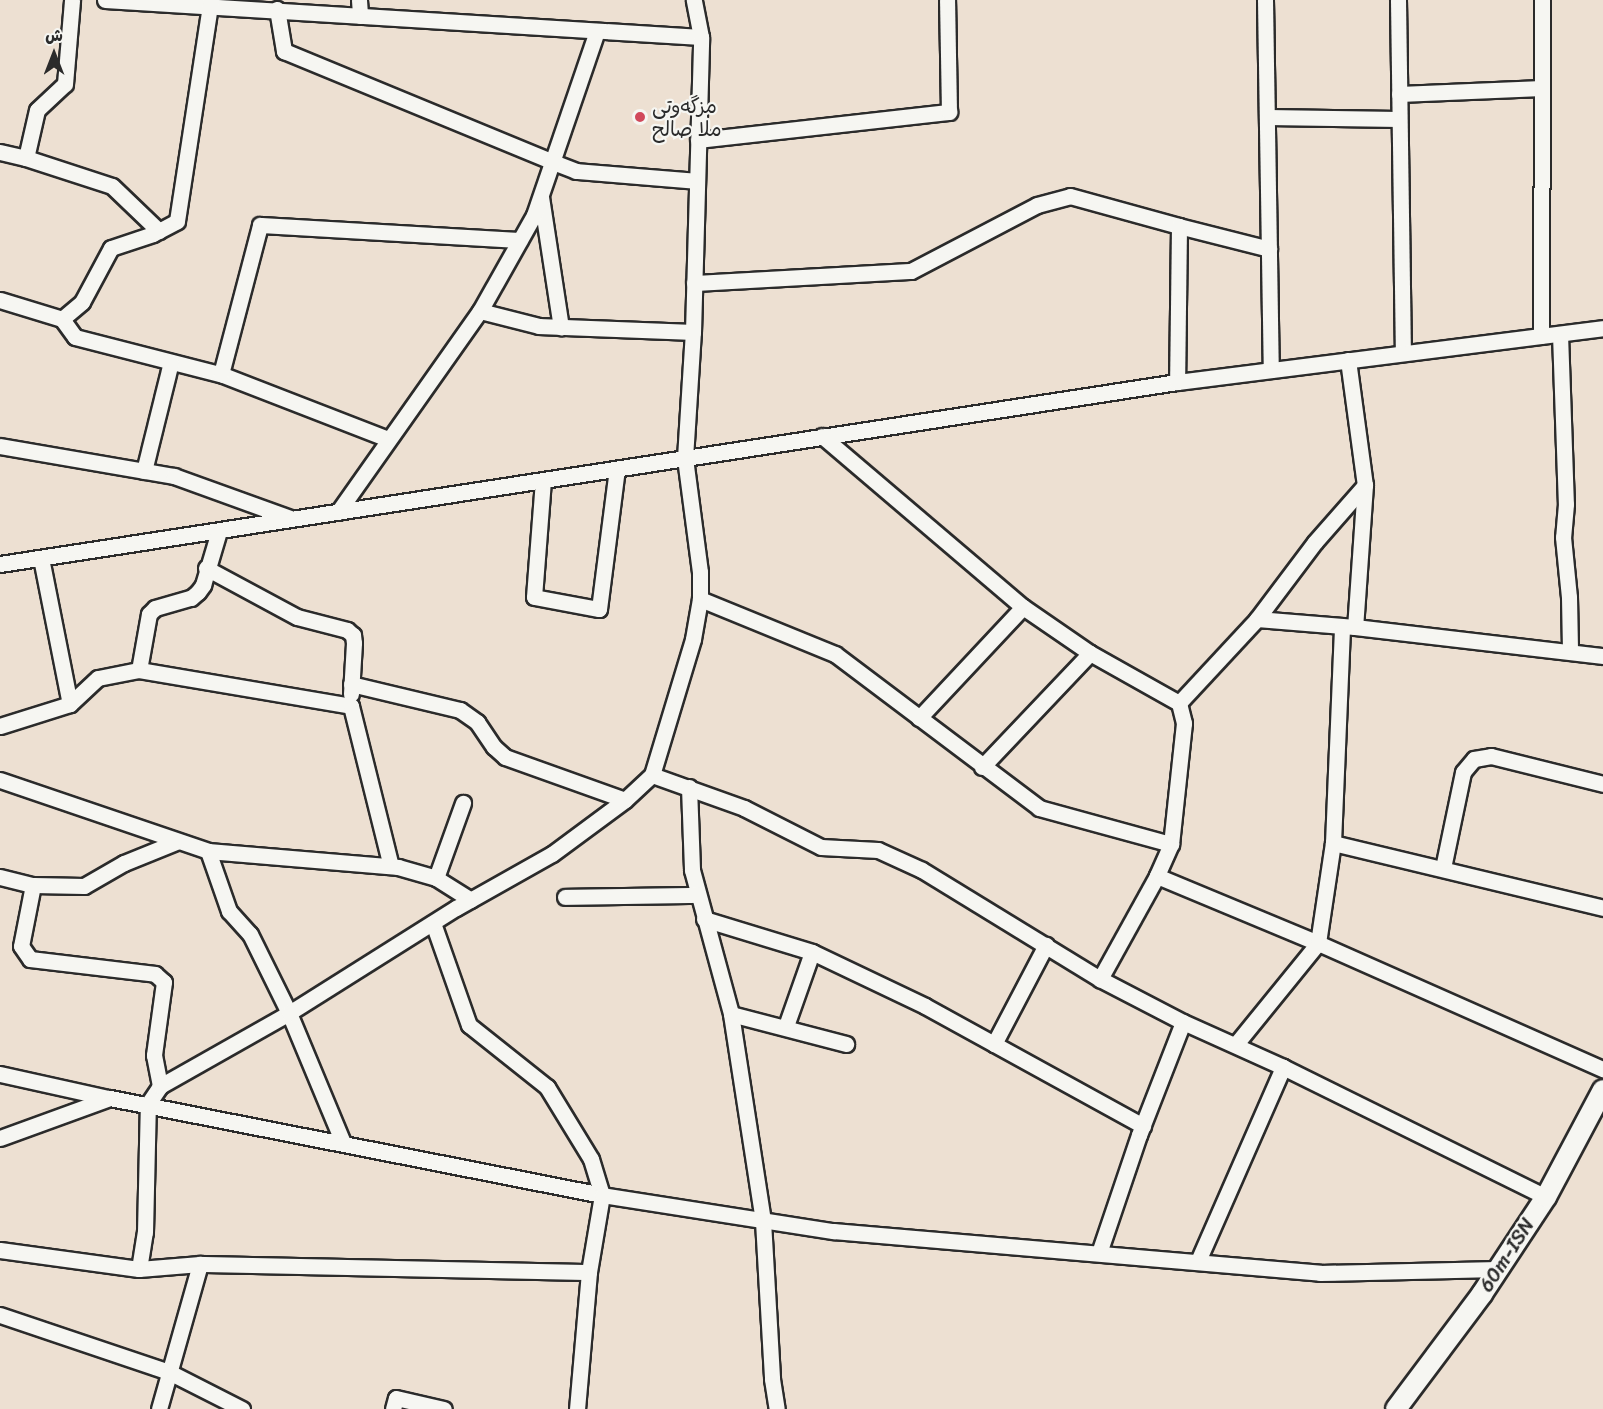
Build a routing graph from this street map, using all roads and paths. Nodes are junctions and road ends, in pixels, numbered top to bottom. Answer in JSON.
{"nodes":[{"id":1,"x":72,"y":0,"type":"edge"},
{"id":2,"x":105,"y":0,"type":"edge"},
{"id":3,"x":359,"y":0,"type":"edge"},
{"id":4,"x":694,"y":0,"type":"edge"},
{"id":5,"x":948,"y":0,"type":"edge"},
{"id":6,"x":1265,"y":0,"type":"edge"},
{"id":7,"x":1398,"y":0,"type":"edge"},
{"id":8,"x":1542,"y":0,"type":"edge"},
{"id":9,"x":211,"y":4,"type":"edge"},
{"id":10,"x":310,"y":6,"type":"edge"},
{"id":11,"x":277,"y":9,"type":"junction"},
{"id":12,"x":360,"y":16,"type":"junction"},
{"id":13,"x":597,"y":31,"type":"junction"},
{"id":14,"x":701,"y":37,"type":"junction"},
{"id":15,"x":1542,"y":88,"type":"junction"},
{"id":16,"x":1399,"y":94,"type":"junction"},
{"id":17,"x":1267,"y":117,"type":"junction"},
{"id":18,"x":1399,"y":119,"type":"junction"},
{"id":19,"x":698,"y":140,"type":"junction"},
{"id":20,"x":0,"y":152,"type":"edge"},
{"id":21,"x":26,"y":158,"type":"junction"},
{"id":22,"x":553,"y":162,"type":"junction"},
{"id":23,"x":697,"y":181,"type":"junction"},
{"id":24,"x":541,"y":195,"type":"junction"},
{"id":25,"x":1179,"y":226,"type":"junction"},
{"id":26,"x":159,"y":231,"type":"junction"},
{"id":27,"x":520,"y":240,"type":"junction"},
{"id":28,"x":1269,"y":249,"type":"junction"},
{"id":29,"x":694,"y":283,"type":"junction"},
{"id":30,"x":0,"y":300,"type":"edge"},
{"id":31,"x":480,"y":311,"type":"junction"},
{"id":32,"x":62,"y":319,"type":"junction"},
{"id":33,"x":561,"y":327,"type":"junction"},
{"id":34,"x":1603,"y":328,"type":"edge"},
{"id":35,"x":693,"y":332,"type":"junction"},
{"id":36,"x":1560,"y":334,"type":"junction"},
{"id":37,"x":1541,"y":336,"type":"junction"},
{"id":38,"x":1403,"y":353,"type":"junction"},
{"id":39,"x":1348,"y":360,"type":"junction"},
{"id":40,"x":171,"y":362,"type":"junction"},
{"id":41,"x":1271,"y":370,"type":"junction"},
{"id":42,"x":221,"y":374,"type":"junction"},
{"id":43,"x":1178,"y":382,"type":"junction"},
{"id":44,"x":822,"y":436,"type":"junction"},
{"id":45,"x":388,"y":439,"type":"junction"},
{"id":46,"x":0,"y":446,"type":"edge"},
{"id":47,"x":685,"y":458,"type":"junction"},
{"id":48,"x":617,"y":469,"type":"junction"},
{"id":49,"x":144,"y":471,"type":"junction"},
{"id":50,"x":543,"y":480,"type":"junction"},
{"id":51,"x":1365,"y":485,"type":"junction"},
{"id":52,"x":338,"y":512,"type":"junction"},
{"id":53,"x":292,"y":519,"type":"junction"},
{"id":54,"x":219,"y":531,"type":"junction"},
{"id":55,"x":40,"y":558,"type":"junction"},
{"id":56,"x":0,"y":564,"type":"edge"},
{"id":57,"x":206,"y":568,"type":"junction"},
{"id":58,"x":700,"y":599,"type":"junction"},
{"id":59,"x":1023,"y":607,"type":"junction"},
{"id":60,"x":1257,"y":620,"type":"junction"},
{"id":61,"x":1349,"y":626,"type":"junction"},
{"id":62,"x":1570,"y":651,"type":"junction"},
{"id":63,"x":1090,"y":653,"type":"junction"},
{"id":64,"x":1603,"y":656,"type":"edge"},
{"id":65,"x":139,"y":670,"type":"junction"},
{"id":66,"x":351,"y":684,"type":"junction"},
{"id":67,"x":1179,"y":703,"type":"junction"},
{"id":68,"x":70,"y":704,"type":"junction"},
{"id":69,"x":351,"y":706,"type":"junction"},
{"id":70,"x":919,"y":718,"type":"junction"},
{"id":71,"x":0,"y":726,"type":"edge"},
{"id":72,"x":982,"y":767,"type":"junction"},
{"id":73,"x":652,"y":775,"type":"junction"},
{"id":74,"x":0,"y":780,"type":"edge"},
{"id":75,"x":1603,"y":784,"type":"edge"},
{"id":76,"x":689,"y":787,"type":"junction"},
{"id":77,"x":626,"y":800,"type":"junction"},
{"id":78,"x":463,"y":803,"type":"dead end"},
{"id":79,"x":176,"y":842,"type":"junction"},
{"id":80,"x":1333,"y":843,"type":"junction"},
{"id":81,"x":1172,"y":844,"type":"junction"},
{"id":82,"x":208,"y":851,"type":"junction"},
{"id":83,"x":391,"y":866,"type":"junction"},
{"id":84,"x":1443,"y":868,"type":"junction"},
{"id":85,"x":1157,"y":876,"type":"junction"},
{"id":86,"x":0,"y":877,"type":"edge"},
{"id":87,"x":436,"y":878,"type":"junction"},
{"id":88,"x":33,"y":885,"type":"junction"},
{"id":89,"x":698,"y":895,"type":"junction"},
{"id":90,"x":565,"y":897,"type":"dead end"},
{"id":91,"x":471,"y":900,"type":"junction"},
{"id":92,"x":1603,"y":908,"type":"edge"},
{"id":93,"x":704,"y":919,"type":"junction"},
{"id":94,"x":432,"y":923,"type":"junction"},
{"id":95,"x":1318,"y":943,"type":"junction"},
{"id":96,"x":1046,"y":945,"type":"junction"},
{"id":97,"x":812,"y":952,"type":"junction"},
{"id":98,"x":1100,"y":979,"type":"junction"},
{"id":99,"x":290,"y":1012,"type":"junction"},
{"id":100,"x":731,"y":1014,"type":"junction"},
{"id":101,"x":1183,"y":1022,"type":"junction"},
{"id":102,"x":786,"y":1026,"type":"junction"},
{"id":103,"x":846,"y":1044,"type":"dead end"},
{"id":104,"x":994,"y":1044,"type":"junction"},
{"id":105,"x":1236,"y":1044,"type":"junction"},
{"id":106,"x":1283,"y":1067,"type":"junction"},
{"id":107,"x":1603,"y":1069,"type":"edge"},
{"id":108,"x":0,"y":1074,"type":"edge"},
{"id":109,"x":160,"y":1086,"type":"junction"},
{"id":110,"x":1603,"y":1090,"type":"edge"},
{"id":111,"x":110,"y":1098,"type":"junction"},
{"id":112,"x":148,"y":1104,"type":"junction"},
{"id":113,"x":1143,"y":1125,"type":"junction"},
{"id":114,"x":0,"y":1138,"type":"edge"},
{"id":115,"x":343,"y":1143,"type":"junction"},
{"id":116,"x":602,"y":1195,"type":"junction"},
{"id":117,"x":1546,"y":1197,"type":"junction"},
{"id":118,"x":762,"y":1221,"type":"junction"},
{"id":119,"x":0,"y":1250,"type":"edge"},
{"id":120,"x":1099,"y":1253,"type":"junction"},
{"id":121,"x":1198,"y":1261,"type":"junction"},
{"id":122,"x":200,"y":1264,"type":"junction"},
{"id":123,"x":139,"y":1269,"type":"junction"},
{"id":124,"x":1498,"y":1269,"type":"junction"},
{"id":125,"x":589,"y":1272,"type":"junction"},
{"id":126,"x":0,"y":1315,"type":"edge"},
{"id":127,"x":169,"y":1372,"type":"junction"},
{"id":128,"x":159,"y":1409,"type":"edge"},
{"id":129,"x":242,"y":1409,"type":"edge"},
{"id":130,"x":393,"y":1409,"type":"edge"},
{"id":131,"x":444,"y":1409,"type":"edge"},
{"id":132,"x":577,"y":1409,"type":"edge"},
{"id":133,"x":777,"y":1409,"type":"edge"},
{"id":134,"x":1396,"y":1409,"type":"edge"}],
"edges":[{"from":1,"to":21,"type":"street"},
{"from":2,"to":9,"type":"street"},
{"from":3,"to":12,"type":"street"},
{"from":4,"to":14,"type":"street"},
{"from":5,"to":19,"type":"street"},
{"from":6,"to":17,"type":"street"},
{"from":7,"to":16,"type":"street"},
{"from":8,"to":15,"type":"street"},
{"from":9,"to":11,"type":"street"},
{"from":9,"to":26,"type":"street"},
{"from":10,"to":11,"type":"street"},
{"from":10,"to":12,"type":"street"},
{"from":11,"to":22,"type":"street"},
{"from":12,"to":13,"type":"street"},
{"from":13,"to":14,"type":"street"},
{"from":13,"to":22,"type":"street"},
{"from":14,"to":19,"type":"street"},
{"from":15,"to":16,"type":"street"},
{"from":15,"to":37,"type":"street"},
{"from":16,"to":18,"type":"street"},
{"from":17,"to":18,"type":"street"},
{"from":17,"to":28,"type":"street"},
{"from":18,"to":38,"type":"street"},
{"from":19,"to":23,"type":"street"},
{"from":20,"to":21,"type":"street"},
{"from":21,"to":26,"type":"street"},
{"from":22,"to":23,"type":"street"},
{"from":22,"to":24,"type":"street"},
{"from":23,"to":29,"type":"street"},
{"from":24,"to":27,"type":"street"},
{"from":24,"to":33,"type":"street"},
{"from":25,"to":28,"type":"street"},
{"from":25,"to":29,"type":"street"},
{"from":25,"to":43,"type":"street"},
{"from":26,"to":32,"type":"street"},
{"from":27,"to":31,"type":"street"},
{"from":27,"to":42,"type":"street"},
{"from":28,"to":41,"type":"street"},
{"from":29,"to":35,"type":"street"},
{"from":30,"to":32,"type":"street"},
{"from":31,"to":33,"type":"street"},
{"from":31,"to":45,"type":"street"},
{"from":32,"to":40,"type":"street"},
{"from":33,"to":35,"type":"street"},
{"from":34,"to":36,"type":"street"},
{"from":35,"to":47,"type":"street"},
{"from":36,"to":37,"type":"street"},
{"from":36,"to":62,"type":"street"},
{"from":37,"to":38,"type":"street"},
{"from":38,"to":39,"type":"street"},
{"from":39,"to":41,"type":"street"},
{"from":39,"to":51,"type":"street"},
{"from":40,"to":42,"type":"street"},
{"from":40,"to":49,"type":"street"},
{"from":41,"to":43,"type":"street"},
{"from":42,"to":45,"type":"street"},
{"from":43,"to":44,"type":"street"},
{"from":44,"to":47,"type":"street"},
{"from":44,"to":59,"type":"street"},
{"from":45,"to":52,"type":"street"},
{"from":46,"to":49,"type":"street"},
{"from":47,"to":48,"type":"street"},
{"from":47,"to":58,"type":"street"},
{"from":48,"to":50,"type":"street"},
{"from":48,"to":50,"type":"street"},
{"from":49,"to":53,"type":"street"},
{"from":50,"to":52,"type":"street"},
{"from":51,"to":60,"type":"street"},
{"from":51,"to":61,"type":"street"},
{"from":52,"to":53,"type":"street"},
{"from":53,"to":54,"type":"street"},
{"from":54,"to":55,"type":"street"},
{"from":54,"to":57,"type":"street"},
{"from":55,"to":56,"type":"street"},
{"from":55,"to":68,"type":"street"},
{"from":57,"to":65,"type":"street"},
{"from":57,"to":66,"type":"street"},
{"from":58,"to":70,"type":"street"},
{"from":58,"to":73,"type":"street"},
{"from":59,"to":63,"type":"street"},
{"from":59,"to":70,"type":"street"},
{"from":60,"to":61,"type":"street"},
{"from":60,"to":67,"type":"street"},
{"from":61,"to":62,"type":"street"},
{"from":61,"to":80,"type":"street"},
{"from":62,"to":64,"type":"street"},
{"from":63,"to":67,"type":"street"},
{"from":63,"to":72,"type":"street"},
{"from":65,"to":68,"type":"street"},
{"from":65,"to":69,"type":"street"},
{"from":66,"to":69,"type":"street"},
{"from":66,"to":77,"type":"street"},
{"from":67,"to":81,"type":"street"},
{"from":68,"to":71,"type":"street"},
{"from":69,"to":83,"type":"street"},
{"from":70,"to":72,"type":"street"},
{"from":72,"to":81,"type":"street"},
{"from":73,"to":76,"type":"street"},
{"from":73,"to":77,"type":"street"},
{"from":74,"to":79,"type":"street"},
{"from":75,"to":84,"type":"street"},
{"from":76,"to":89,"type":"street"},
{"from":76,"to":96,"type":"street"},
{"from":77,"to":91,"type":"street"},
{"from":78,"to":87,"type":"street"},
{"from":79,"to":82,"type":"street"},
{"from":79,"to":88,"type":"street"},
{"from":80,"to":84,"type":"street"},
{"from":80,"to":95,"type":"street"},
{"from":81,"to":85,"type":"street"},
{"from":82,"to":83,"type":"street"},
{"from":82,"to":99,"type":"street"},
{"from":83,"to":87,"type":"street"},
{"from":84,"to":92,"type":"street"},
{"from":85,"to":95,"type":"street"},
{"from":85,"to":98,"type":"street"},
{"from":86,"to":88,"type":"street"},
{"from":87,"to":91,"type":"street"},
{"from":88,"to":109,"type":"street"},
{"from":89,"to":90,"type":"street"},
{"from":89,"to":93,"type":"street"},
{"from":91,"to":94,"type":"street"},
{"from":93,"to":97,"type":"street"},
{"from":93,"to":100,"type":"street"},
{"from":94,"to":99,"type":"street"},
{"from":94,"to":116,"type":"street"},
{"from":95,"to":105,"type":"street"},
{"from":95,"to":107,"type":"street"},
{"from":96,"to":98,"type":"street"},
{"from":96,"to":104,"type":"street"},
{"from":97,"to":102,"type":"street"},
{"from":97,"to":104,"type":"street"},
{"from":98,"to":101,"type":"street"},
{"from":99,"to":109,"type":"street"},
{"from":99,"to":115,"type":"street"},
{"from":100,"to":102,"type":"street"},
{"from":100,"to":118,"type":"street"},
{"from":101,"to":105,"type":"street"},
{"from":101,"to":113,"type":"street"},
{"from":102,"to":103,"type":"street"},
{"from":104,"to":113,"type":"street"},
{"from":105,"to":106,"type":"street"},
{"from":106,"to":117,"type":"street"},
{"from":106,"to":121,"type":"street"},
{"from":108,"to":111,"type":"street"},
{"from":109,"to":112,"type":"street"},
{"from":110,"to":117,"type":"main road","name":"60m-ISN"},
{"from":111,"to":112,"type":"street"},
{"from":111,"to":114,"type":"street"},
{"from":112,"to":115,"type":"street"},
{"from":112,"to":123,"type":"street"},
{"from":113,"to":120,"type":"street"},
{"from":115,"to":116,"type":"street"},
{"from":116,"to":118,"type":"street"},
{"from":116,"to":125,"type":"street"},
{"from":117,"to":124,"type":"main road","name":"60m-ISN"},
{"from":118,"to":120,"type":"street"},
{"from":118,"to":133,"type":"street"},
{"from":119,"to":123,"type":"street"},
{"from":120,"to":121,"type":"street"},
{"from":121,"to":124,"type":"street"},
{"from":122,"to":123,"type":"street"},
{"from":122,"to":125,"type":"street"},
{"from":122,"to":127,"type":"street"},
{"from":124,"to":134,"type":"main road","name":"60m-ISN"},
{"from":125,"to":132,"type":"street"},
{"from":126,"to":127,"type":"street"},
{"from":127,"to":128,"type":"street"},
{"from":127,"to":129,"type":"street"},
{"from":130,"to":131,"type":"street"}]}
